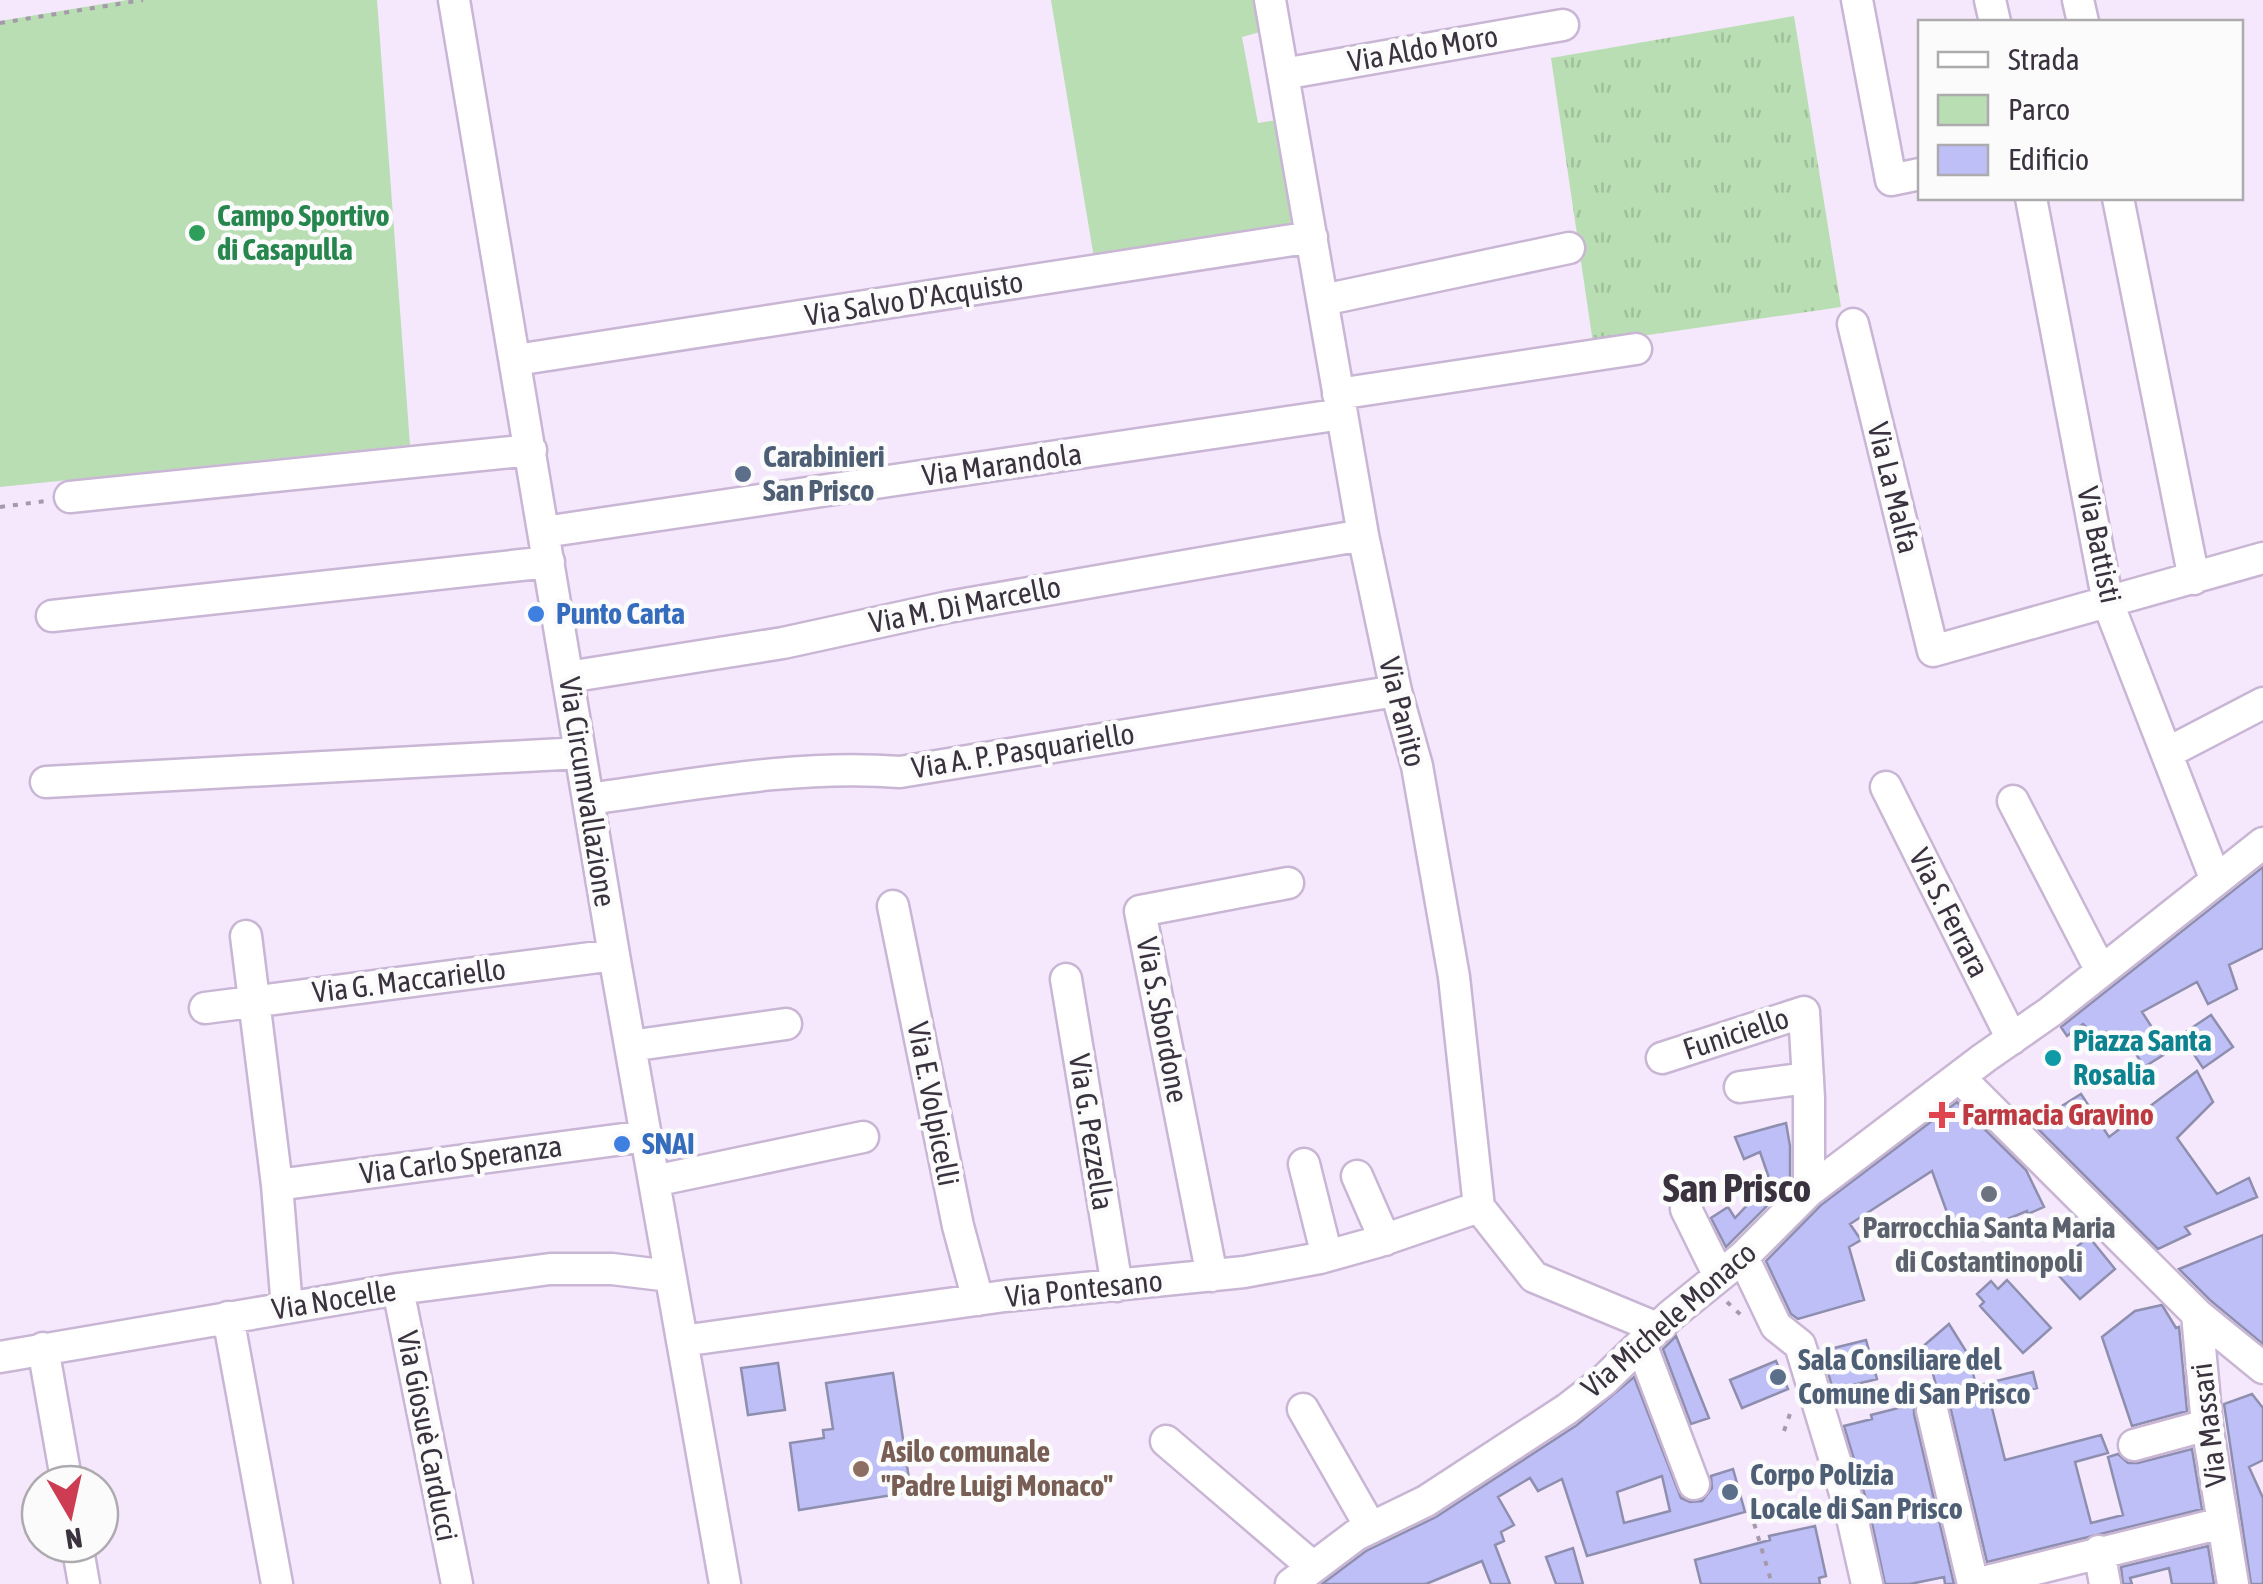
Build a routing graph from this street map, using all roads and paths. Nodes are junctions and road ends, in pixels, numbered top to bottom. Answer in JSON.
{"nodes":[{"id":1,"x":143,"y":0,"type":"edge"},
{"id":2,"x":454,"y":0,"type":"edge"},
{"id":3,"x":1270,"y":0,"type":"edge"},
{"id":4,"x":1857,"y":0,"type":"edge"},
{"id":5,"x":0,"y":24,"type":"edge"},
{"id":6,"x":1564,"y":25,"type":"dead end"},
{"id":7,"x":1283,"y":74,"type":"junction"},
{"id":8,"x":1918,"y":174,"type":"edge"},
{"id":9,"x":2031,"y":200,"type":"edge"},
{"id":10,"x":2118,"y":200,"type":"edge"},
{"id":11,"x":1312,"y":238,"type":"junction"},
{"id":12,"x":1569,"y":248,"type":"dead end"},
{"id":13,"x":1322,"y":300,"type":"junction"},
{"id":14,"x":1853,"y":324,"type":"dead end"},
{"id":15,"x":1636,"y":349,"type":"dead end"},
{"id":16,"x":516,"y":360,"type":"junction"},
{"id":17,"x":1340,"y":404,"type":"junction"},
{"id":18,"x":531,"y":450,"type":"junction"},
{"id":19,"x":70,"y":498,"type":"joint"},
{"id":20,"x":0,"y":508,"type":"edge"},
{"id":21,"x":1362,"y":535,"type":"junction"},
{"id":22,"x":547,"y":547,"type":"junction"},
{"id":23,"x":2263,"y":558,"type":"edge"},
{"id":24,"x":2194,"y":579,"type":"junction"},
{"id":25,"x":2108,"y":603,"type":"junction"},
{"id":26,"x":52,"y":616,"type":"dead end"},
{"id":27,"x":568,"y":677,"type":"junction"},
{"id":28,"x":1396,"y":691,"type":"junction"},
{"id":29,"x":2263,"y":703,"type":"edge"},
{"id":30,"x":580,"y":753,"type":"junction"},
{"id":31,"x":2166,"y":753,"type":"junction"},
{"id":32,"x":46,"y":782,"type":"dead end"},
{"id":33,"x":1886,"y":788,"type":"dead end"},
{"id":34,"x":588,"y":799,"type":"junction"},
{"id":35,"x":2013,"y":802,"type":"dead end"},
{"id":36,"x":2263,"y":843,"type":"edge"},
{"id":37,"x":2215,"y":878,"type":"junction"},
{"id":38,"x":1288,"y":883,"type":"dead end"},
{"id":39,"x":893,"y":906,"type":"dead end"},
{"id":40,"x":246,"y":936,"type":"dead end"},
{"id":41,"x":614,"y":955,"type":"junction"},
{"id":42,"x":2101,"y":971,"type":"junction"},
{"id":43,"x":1066,"y":979,"type":"dead end"},
{"id":44,"x":256,"y":1001,"type":"junction"},
{"id":45,"x":205,"y":1008,"type":"dead end"},
{"id":46,"x":786,"y":1024,"type":"dead end"},
{"id":47,"x":2012,"y":1039,"type":"junction"},
{"id":48,"x":630,"y":1046,"type":"junction"},
{"id":49,"x":1662,"y":1058,"type":"dead end"},
{"id":50,"x":1808,"y":1078,"type":"junction"},
{"id":51,"x":1960,"y":1078,"type":"junction"},
{"id":52,"x":1740,"y":1087,"type":"dead end"},
{"id":53,"x":646,"y":1136,"type":"junction"},
{"id":54,"x":863,"y":1137,"type":"dead end"},
{"id":55,"x":1304,"y":1164,"type":"dead end"},
{"id":56,"x":1357,"y":1176,"type":"dead end"},
{"id":57,"x":654,"y":1181,"type":"junction"},
{"id":58,"x":277,"y":1185,"type":"junction"},
{"id":59,"x":1809,"y":1191,"type":"junction"},
{"id":60,"x":1479,"y":1207,"type":"junction"},
{"id":61,"x":1686,"y":1209,"type":"dead end"},
{"id":62,"x":1385,"y":1240,"type":"junction"},
{"id":63,"x":1328,"y":1256,"type":"junction"},
{"id":64,"x":1731,"y":1267,"type":"junction"},
{"id":65,"x":670,"y":1276,"type":"junction"},
{"id":66,"x":1212,"y":1276,"type":"junction"},
{"id":67,"x":1117,"y":1286,"type":"junction"},
{"id":68,"x":398,"y":1289,"type":"junction"},
{"id":69,"x":978,"y":1300,"type":"junction"},
{"id":70,"x":286,"y":1308,"type":"junction"},
{"id":71,"x":2196,"y":1314,"type":"junction"},
{"id":72,"x":228,"y":1317,"type":"junction"},
{"id":73,"x":1649,"y":1336,"type":"junction"},
{"id":74,"x":682,"y":1341,"type":"junction"},
{"id":75,"x":43,"y":1348,"type":"junction"},
{"id":76,"x":0,"y":1357,"type":"edge"},
{"id":77,"x":2263,"y":1368,"type":"edge"},
{"id":78,"x":1795,"y":1401,"type":"dead end"},
{"id":79,"x":1304,"y":1409,"type":"dead end"},
{"id":80,"x":1932,"y":1410,"type":"dead end"},
{"id":81,"x":2207,"y":1425,"type":"junction"},
{"id":82,"x":1784,"y":1431,"type":"dead end"},
{"id":83,"x":1166,"y":1440,"type":"dead end"},
{"id":84,"x":2134,"y":1445,"type":"dead end"},
{"id":85,"x":63,"y":1464,"type":"edge"},
{"id":86,"x":1694,"y":1484,"type":"dead end"},
{"id":87,"x":1766,"y":1520,"type":"dead end"},
{"id":88,"x":2222,"y":1523,"type":"junction"},
{"id":89,"x":1371,"y":1528,"type":"junction"},
{"id":90,"x":2099,"y":1551,"type":"junction"},
{"id":91,"x":1302,"y":1576,"type":"edge"},
{"id":92,"x":277,"y":1584,"type":"edge"},
{"id":93,"x":456,"y":1584,"type":"edge"},
{"id":94,"x":725,"y":1584,"type":"edge"},
{"id":95,"x":1772,"y":1584,"type":"edge"},
{"id":96,"x":1867,"y":1584,"type":"edge"},
{"id":97,"x":1974,"y":1584,"type":"edge"},
{"id":98,"x":2105,"y":1584,"type":"edge"},
{"id":99,"x":2233,"y":1584,"type":"edge"}],
"edges":[{"from":1,"to":5,"type":"path"},
{"from":2,"to":16,"type":"street","name":"Via Circumvallazione"},
{"from":3,"to":7,"type":"street","name":"Via Panito"},
{"from":4,"to":8,"type":"street"},
{"from":6,"to":7,"type":"street","name":"Via Aldo Moro"},
{"from":7,"to":11,"type":"street","name":"Via Panito"},
{"from":9,"to":25,"type":"street","name":"Via Battisti"},
{"from":10,"to":24,"type":"street"},
{"from":11,"to":13,"type":"street","name":"Via Panito"},
{"from":11,"to":16,"type":"street","name":"Via Salvo D'Acquisto"},
{"from":12,"to":13,"type":"street"},
{"from":13,"to":17,"type":"street","name":"Via Panito"},
{"from":14,"to":25,"type":"street","name":"Via La Malfa"},
{"from":15,"to":17,"type":"street","name":"Via Marandola"},
{"from":16,"to":18,"type":"street","name":"Via Circumvallazione"},
{"from":17,"to":21,"type":"street","name":"Via Panito"},
{"from":17,"to":22,"type":"street","name":"Via Marandola"},
{"from":18,"to":19,"type":"street"},
{"from":18,"to":22,"type":"street","name":"Via Circumvallazione"},
{"from":19,"to":20,"type":"path"},
{"from":21,"to":27,"type":"street","name":"Via M. Di Marcello"},
{"from":21,"to":28,"type":"street","name":"Via Panito"},
{"from":22,"to":26,"type":"street","name":"Via Marandola"},
{"from":22,"to":27,"type":"street","name":"Via Circumvallazione"},
{"from":23,"to":24,"type":"street"},
{"from":24,"to":25,"type":"street"},
{"from":25,"to":31,"type":"street","name":"Via Battisti"},
{"from":27,"to":30,"type":"street","name":"Via Circumvallazione"},
{"from":28,"to":34,"type":"street","name":"Via A. P. Pasquariello"},
{"from":28,"to":60,"type":"street","name":"Via Panito"},
{"from":29,"to":31,"type":"street"},
{"from":30,"to":32,"type":"street"},
{"from":30,"to":34,"type":"street","name":"Via Circumvallazione"},
{"from":31,"to":37,"type":"street","name":"Via Battisti"},
{"from":33,"to":47,"type":"street","name":"Via S. Ferrara"},
{"from":34,"to":41,"type":"street","name":"Via Circumvallazione"},
{"from":35,"to":42,"type":"street"},
{"from":36,"to":37,"type":"street","name":"Via Michele Monaco"},
{"from":37,"to":42,"type":"street","name":"Via Michele Monaco"},
{"from":38,"to":66,"type":"street","name":"Via S. Sbordone"},
{"from":39,"to":69,"type":"street","name":"Via E. Volpicelli"},
{"from":40,"to":44,"type":"street"},
{"from":41,"to":44,"type":"street","name":"Via G. Maccariello"},
{"from":41,"to":48,"type":"street","name":"Via Circumvallazione"},
{"from":42,"to":47,"type":"street","name":"Via Michele Monaco"},
{"from":43,"to":67,"type":"street","name":"Via G. Pezzella"},
{"from":44,"to":45,"type":"street","name":"Via G. Maccariello"},
{"from":44,"to":58,"type":"street"},
{"from":46,"to":48,"type":"street"},
{"from":47,"to":51,"type":"street","name":"Via Michele Monaco"},
{"from":48,"to":53,"type":"street","name":"Via Circumvallazione"},
{"from":49,"to":50,"type":"street","name":"Funiciello"},
{"from":50,"to":52,"type":"street","name":"Funiciello"},
{"from":50,"to":59,"type":"street","name":"Funiciello"},
{"from":51,"to":59,"type":"street","name":"Via Michele Monaco"},
{"from":51,"to":71,"type":"street"},
{"from":53,"to":57,"type":"street","name":"Via Circumvallazione"},
{"from":53,"to":58,"type":"street","name":"Via Carlo Speranza"},
{"from":54,"to":57,"type":"street"},
{"from":55,"to":63,"type":"street"},
{"from":56,"to":62,"type":"street"},
{"from":57,"to":65,"type":"street","name":"Via Circumvallazione"},
{"from":58,"to":70,"type":"street"},
{"from":59,"to":64,"type":"street","name":"Via Michele Monaco"},
{"from":60,"to":62,"type":"street","name":"Via Pontesano"},
{"from":60,"to":73,"type":"street"},
{"from":61,"to":64,"type":"street"},
{"from":62,"to":63,"type":"street","name":"Via Pontesano"},
{"from":63,"to":66,"type":"street","name":"Via Pontesano"},
{"from":64,"to":73,"type":"street","name":"Via Michele Monaco"},
{"from":64,"to":96,"type":"street"},
{"from":65,"to":68,"type":"street","name":"Via Nocelle"},
{"from":65,"to":74,"type":"street","name":"Via Circumvallazione"},
{"from":66,"to":67,"type":"street","name":"Via Pontesano"},
{"from":67,"to":69,"type":"street","name":"Via Pontesano"},
{"from":68,"to":70,"type":"street","name":"Via Nocelle"},
{"from":68,"to":93,"type":"street","name":"Via Giosuè Carducci"},
{"from":69,"to":74,"type":"street","name":"Via Pontesano"},
{"from":70,"to":72,"type":"street","name":"Via Nocelle"},
{"from":71,"to":77,"type":"street"},
{"from":71,"to":81,"type":"street","name":"Via Massari"},
{"from":72,"to":75,"type":"street","name":"Via Nocelle"},
{"from":72,"to":92,"type":"street"},
{"from":73,"to":86,"type":"street"},
{"from":73,"to":89,"type":"street","name":"Via Michele Monaco"},
{"from":74,"to":94,"type":"street","name":"Via Circumvallazione"},
{"from":75,"to":76,"type":"street","name":"Via Nocelle"},
{"from":75,"to":85,"type":"street"},
{"from":78,"to":82,"type":"path"},
{"from":79,"to":89,"type":"street"},
{"from":80,"to":97,"type":"street"},
{"from":81,"to":84,"type":"street"},
{"from":81,"to":88,"type":"street","name":"Via Massari"},
{"from":83,"to":91,"type":"street"},
{"from":87,"to":95,"type":"path"},
{"from":88,"to":90,"type":"street","name":"Via Massari"},
{"from":88,"to":99,"type":"street"},
{"from":89,"to":91,"type":"street","name":"Via Michele Monaco"},
{"from":90,"to":97,"type":"street","name":"Via Massari"},
{"from":90,"to":98,"type":"street"}]}
